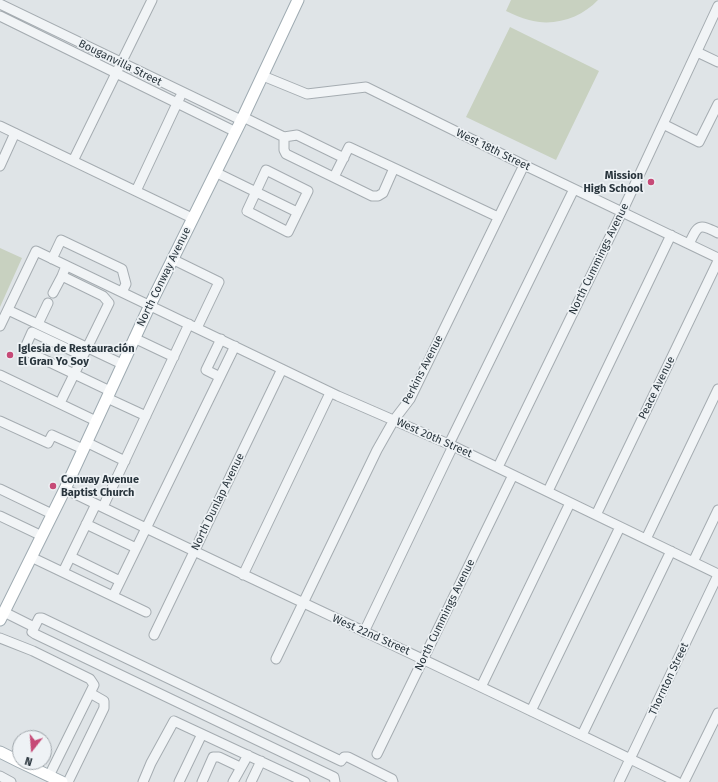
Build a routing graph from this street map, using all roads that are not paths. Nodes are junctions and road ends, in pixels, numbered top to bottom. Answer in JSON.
{"nodes":[{"id":1,"x":152,"y":0,"type":"edge"},
{"id":2,"x":298,"y":0,"type":"edge"},
{"id":3,"x":2,"y":5,"type":"edge"},
{"id":4,"x":718,"y":6,"type":"edge"},
{"id":5,"x":0,"y":16,"type":"edge"},
{"id":6,"x":64,"y":35,"type":"junction"},
{"id":7,"x":58,"y":45,"type":"junction"},
{"id":8,"x":697,"y":52,"type":"junction"},
{"id":9,"x":718,"y":62,"type":"edge"},
{"id":10,"x":122,"y":63,"type":"junction"},
{"id":11,"x":117,"y":73,"type":"junction"},
{"id":12,"x":263,"y":76,"type":"junction"},
{"id":13,"x":183,"y":92,"type":"junction"},
{"id":14,"x":177,"y":103,"type":"junction"},
{"id":15,"x":718,"y":104,"type":"edge"},
{"id":16,"x":242,"y":119,"type":"junction"},
{"id":17,"x":663,"y":124,"type":"junction"},
{"id":18,"x":0,"y":126,"type":"edge"},
{"id":19,"x":236,"y":132,"type":"junction"},
{"id":20,"x":15,"y":133,"type":"junction"},
{"id":21,"x":284,"y":138,"type":"junction"},
{"id":22,"x":344,"y":158,"type":"junction"},
{"id":23,"x":73,"y":162,"type":"junction"},
{"id":24,"x":524,"y":165,"type":"junction"},
{"id":25,"x":0,"y":166,"type":"edge"},
{"id":26,"x":394,"y":168,"type":"junction"},
{"id":27,"x":215,"y":172,"type":"junction"},
{"id":28,"x":334,"y":177,"type":"junction"},
{"id":29,"x":574,"y":189,"type":"junction"},
{"id":30,"x":136,"y":192,"type":"junction"},
{"id":31,"x":256,"y":192,"type":"junction"},
{"id":32,"x":297,"y":212,"type":"junction"},
{"id":33,"x":622,"y":212,"type":"junction"},
{"id":34,"x":498,"y":217,"type":"junction"},
{"id":35,"x":192,"y":218,"type":"junction"},
{"id":36,"x":718,"y":233,"type":"edge"},
{"id":37,"x":671,"y":235,"type":"junction"},
{"id":38,"x":689,"y":244,"type":"junction"},
{"id":39,"x":52,"y":259,"type":"junction"},
{"id":40,"x":172,"y":259,"type":"junction"},
{"id":41,"x":718,"y":259,"type":"edge"},
{"id":42,"x":66,"y":266,"type":"junction"},
{"id":43,"x":62,"y":276,"type":"junction"},
{"id":44,"x":96,"y":280,"type":"junction"},
{"id":45,"x":92,"y":290,"type":"junction"},
{"id":46,"x":122,"y":292,"type":"junction"},
{"id":47,"x":53,"y":293,"type":"dead end"},
{"id":48,"x":48,"y":303,"type":"dead end"},
{"id":49,"x":150,"y":305,"type":"junction"},
{"id":50,"x":8,"y":310,"type":"junction"},
{"id":51,"x":38,"y":324,"type":"junction"},
{"id":52,"x":0,"y":326,"type":"edge"},
{"id":53,"x":193,"y":326,"type":"junction"},
{"id":54,"x":134,"y":338,"type":"junction"},
{"id":55,"x":221,"y":339,"type":"junction"},
{"id":56,"x":235,"y":346,"type":"junction"},
{"id":57,"x":87,"y":347,"type":"junction"},
{"id":58,"x":83,"y":356,"type":"junction"},
{"id":59,"x":174,"y":357,"type":"junction"},
{"id":60,"x":122,"y":364,"type":"junction"},
{"id":61,"x":282,"y":369,"type":"junction"},
{"id":62,"x":74,"y":374,"type":"junction"},
{"id":63,"x":0,"y":375,"type":"edge"},
{"id":64,"x":220,"y":377,"type":"junction"},
{"id":65,"x":718,"y":389,"type":"edge"},
{"id":66,"x":330,"y":392,"type":"junction"},
{"id":67,"x":108,"y":394,"type":"junction"},
{"id":68,"x":60,"y":403,"type":"junction"},
{"id":69,"x":146,"y":416,"type":"junction"},
{"id":70,"x":394,"y":420,"type":"junction"},
{"id":71,"x":0,"y":421,"type":"edge"},
{"id":72,"x":96,"y":421,"type":"junction"},
{"id":73,"x":451,"y":445,"type":"junction"},
{"id":74,"x":85,"y":446,"type":"junction"},
{"id":75,"x":125,"y":461,"type":"junction"},
{"id":76,"x":498,"y":467,"type":"junction"},
{"id":77,"x":513,"y":475,"type":"junction"},
{"id":78,"x":0,"y":489,"type":"edge"},
{"id":79,"x":65,"y":489,"type":"junction"},
{"id":80,"x":548,"y":491,"type":"junction"},
{"id":81,"x":570,"y":502,"type":"junction"},
{"id":82,"x":99,"y":506,"type":"junction"},
{"id":83,"x":718,"y":510,"type":"edge"},
{"id":84,"x":52,"y":514,"type":"junction"},
{"id":85,"x":596,"y":515,"type":"junction"},
{"id":86,"x":2,"y":517,"type":"edge"},
{"id":87,"x":86,"y":524,"type":"junction"},
{"id":88,"x":0,"y":527,"type":"edge"},
{"id":89,"x":620,"y":527,"type":"junction"},
{"id":90,"x":145,"y":528,"type":"junction"},
{"id":91,"x":42,"y":536,"type":"junction"},
{"id":92,"x":646,"y":539,"type":"junction"},
{"id":93,"x":136,"y":548,"type":"junction"},
{"id":94,"x":671,"y":551,"type":"junction"},
{"id":95,"x":195,"y":552,"type":"junction"},
{"id":96,"x":70,"y":556,"type":"junction"},
{"id":97,"x":31,"y":557,"type":"junction"},
{"id":98,"x":693,"y":562,"type":"junction"},
{"id":99,"x":63,"y":572,"type":"junction"},
{"id":100,"x":718,"y":574,"type":"edge"},
{"id":101,"x":243,"y":575,"type":"junction"},
{"id":102,"x":120,"y":581,"type":"junction"},
{"id":103,"x":113,"y":596,"type":"junction"},
{"id":104,"x":303,"y":603,"type":"junction"},
{"id":105,"x":146,"y":612,"type":"dead end"},
{"id":106,"x":2,"y":616,"type":"edge"},
{"id":107,"x":34,"y":627,"type":"junction"},
{"id":108,"x":364,"y":632,"type":"junction"},
{"id":109,"x":154,"y":635,"type":"dead end"},
{"id":110,"x":0,"y":638,"type":"edge"},
{"id":111,"x":276,"y":659,"type":"dead end"},
{"id":112,"x":424,"y":659,"type":"junction"},
{"id":113,"x":481,"y":687,"type":"junction"},
{"id":114,"x":190,"y":689,"type":"junction"},
{"id":115,"x":90,"y":693,"type":"junction"},
{"id":116,"x":183,"y":705,"type":"junction"},
{"id":117,"x":531,"y":711,"type":"junction"},
{"id":118,"x":718,"y":712,"type":"edge"},
{"id":119,"x":202,"y":734,"type":"junction"},
{"id":120,"x":582,"y":735,"type":"junction"},
{"id":121,"x":0,"y":752,"type":"edge"},
{"id":122,"x":377,"y":754,"type":"dead end"},
{"id":123,"x":248,"y":755,"type":"junction"},
{"id":124,"x":12,"y":758,"type":"edge"},
{"id":125,"x":631,"y":759,"type":"junction"},
{"id":126,"x":261,"y":762,"type":"junction"},
{"id":127,"x":341,"y":762,"type":"junction"},
{"id":128,"x":240,"y":767,"type":"junction"},
{"id":129,"x":37,"y":770,"type":"edge"},
{"id":130,"x":0,"y":776,"type":"edge"},
{"id":131,"x":49,"y":776,"type":"junction"},
{"id":132,"x":335,"y":780,"type":"edge"},
{"id":133,"x":11,"y":782,"type":"edge"},
{"id":134,"x":62,"y":782,"type":"edge"},
{"id":135,"x":68,"y":782,"type":"edge"},
{"id":136,"x":143,"y":782,"type":"edge"},
{"id":137,"x":179,"y":782,"type":"edge"},
{"id":138,"x":202,"y":782,"type":"edge"},
{"id":139,"x":233,"y":782,"type":"edge"},
{"id":140,"x":251,"y":782,"type":"edge"},
{"id":141,"x":305,"y":782,"type":"edge"},
{"id":142,"x":393,"y":782,"type":"edge"},
{"id":143,"x":619,"y":782,"type":"edge"},
{"id":144,"x":677,"y":782,"type":"edge"},
{"id":145,"x":684,"y":782,"type":"edge"}],
"edges":[{"from":1,"to":10,"type":"street"},
{"from":2,"to":12,"type":"main road","name":"North Conway Avenue"},
{"from":3,"to":6,"type":"street","name":"Bouganvilla Street"},
{"from":4,"to":8,"type":"street","name":"North Cummings Avenue"},
{"from":5,"to":7,"type":"street","name":"Bouganvilla Street"},
{"from":6,"to":7,"type":"street"},
{"from":6,"to":10,"type":"street","name":"Bouganvilla Street"},
{"from":7,"to":11,"type":"street","name":"Bouganvilla Street"},
{"from":8,"to":9,"type":"street"},
{"from":8,"to":17,"type":"street","name":"North Cummings Avenue"},
{"from":10,"to":11,"type":"street"},
{"from":10,"to":13,"type":"street","name":"Bouganvilla Street"},
{"from":11,"to":14,"type":"street","name":"Bouganvilla Street"},
{"from":11,"to":23,"type":"street"},
{"from":12,"to":16,"type":"main road","name":"North Conway Avenue"},
{"from":12,"to":24,"type":"street","name":"West 18th Street"},
{"from":13,"to":14,"type":"street"},
{"from":13,"to":16,"type":"street","name":"Bouganvilla Street"},
{"from":14,"to":19,"type":"street","name":"Bouganvilla Street"},
{"from":14,"to":30,"type":"street"},
{"from":15,"to":17,"type":"street"},
{"from":16,"to":19,"type":"main road","name":"North Conway Avenue"},
{"from":16,"to":21,"type":"street","name":"Bouganvilla Street"},
{"from":17,"to":33,"type":"street","name":"North Cummings Avenue"},
{"from":18,"to":20,"type":"street"},
{"from":19,"to":27,"type":"main road","name":"North Conway Avenue"},
{"from":20,"to":23,"type":"street"},
{"from":20,"to":25,"type":"street"},
{"from":21,"to":22,"type":"street"},
{"from":21,"to":28,"type":"street"},
{"from":22,"to":26,"type":"street"},
{"from":22,"to":28,"type":"street"},
{"from":23,"to":30,"type":"street"},
{"from":24,"to":29,"type":"street","name":"West 18th Street"},
{"from":24,"to":34,"type":"street","name":"Perkins Avenue"},
{"from":26,"to":28,"type":"street"},
{"from":26,"to":34,"type":"street"},
{"from":27,"to":31,"type":"street"},
{"from":27,"to":35,"type":"main road","name":"North Conway Avenue"},
{"from":29,"to":33,"type":"street","name":"West 18th Street"},
{"from":29,"to":73,"type":"street"},
{"from":30,"to":35,"type":"street"},
{"from":31,"to":32,"type":"street"},
{"from":31,"to":32,"type":"street"},
{"from":31,"to":32,"type":"street"},
{"from":33,"to":37,"type":"street","name":"West 18th Street"},
{"from":33,"to":76,"type":"street","name":"North Cummings Avenue"},
{"from":34,"to":70,"type":"street","name":"Perkins Avenue"},
{"from":35,"to":40,"type":"main road","name":"North Conway Avenue"},
{"from":36,"to":38,"type":"street"},
{"from":37,"to":38,"type":"street","name":"West 18th Street"},
{"from":37,"to":80,"type":"street"},
{"from":38,"to":41,"type":"street","name":"West 18th Street"},
{"from":39,"to":42,"type":"street","name":"West 20th Street"},
{"from":39,"to":46,"type":"street"},
{"from":39,"to":50,"type":"street","name":"West 20th Street"},
{"from":40,"to":49,"type":"main road","name":"North Conway Avenue"},
{"from":40,"to":53,"type":"street"},
{"from":41,"to":85,"type":"street","name":"Peace Avenue"},
{"from":42,"to":43,"type":"street"},
{"from":42,"to":44,"type":"street","name":"West 20th Street"},
{"from":43,"to":45,"type":"street"},
{"from":43,"to":47,"type":"street"},
{"from":44,"to":45,"type":"street"},
{"from":44,"to":46,"type":"street","name":"West 20th Street"},
{"from":45,"to":57,"type":"street"},
{"from":46,"to":49,"type":"street","name":"West 20th Street"},
{"from":48,"to":51,"type":"street"},
{"from":49,"to":53,"type":"street","name":"West 20th Street"},
{"from":49,"to":54,"type":"main road","name":"North Conway Avenue"},
{"from":50,"to":51,"type":"street"},
{"from":50,"to":52,"type":"street"},
{"from":51,"to":57,"type":"street"},
{"from":53,"to":55,"type":"street","name":"West 20th Street"},
{"from":53,"to":59,"type":"street"},
{"from":54,"to":59,"type":"street"},
{"from":54,"to":60,"type":"main road","name":"North Conway Avenue"},
{"from":55,"to":56,"type":"street","name":"West 20th Street"},
{"from":55,"to":64,"type":"street"},
{"from":56,"to":61,"type":"street","name":"West 20th Street"},
{"from":56,"to":64,"type":"street"},
{"from":57,"to":58,"type":"street"},
{"from":57,"to":60,"type":"street"},
{"from":58,"to":62,"type":"street"},
{"from":58,"to":62,"type":"street"},
{"from":59,"to":69,"type":"street"},
{"from":60,"to":67,"type":"main road","name":"North Conway Avenue"},
{"from":61,"to":66,"type":"street","name":"West 20th Street"},
{"from":61,"to":95,"type":"street","name":"North Dunlap Avenue"},
{"from":62,"to":67,"type":"street"},
{"from":62,"to":68,"type":"street"},
{"from":63,"to":68,"type":"street"},
{"from":64,"to":90,"type":"street"},
{"from":65,"to":92,"type":"street"},
{"from":66,"to":70,"type":"street","name":"West 20th Street"},
{"from":66,"to":101,"type":"street"},
{"from":67,"to":69,"type":"street"},
{"from":67,"to":72,"type":"main road","name":"North Conway Avenue"},
{"from":68,"to":72,"type":"street"},
{"from":69,"to":75,"type":"street"},
{"from":70,"to":73,"type":"street","name":"West 20th Street"},
{"from":70,"to":104,"type":"street","name":"Perkins Avenue"},
{"from":71,"to":74,"type":"street"},
{"from":72,"to":74,"type":"main road","name":"North Conway Avenue"},
{"from":73,"to":76,"type":"street","name":"West 20th Street"},
{"from":73,"to":108,"type":"street"},
{"from":74,"to":75,"type":"street"},
{"from":74,"to":79,"type":"main road","name":"North Conway Avenue"},
{"from":75,"to":82,"type":"street"},
{"from":76,"to":77,"type":"street","name":"West 20th Street"},
{"from":77,"to":80,"type":"street","name":"West 20th Street"},
{"from":77,"to":112,"type":"street","name":"North Cummings Avenue"},
{"from":78,"to":84,"type":"street"},
{"from":79,"to":82,"type":"street","name":"West 22nd Street"},
{"from":79,"to":84,"type":"main road","name":"North Conway Avenue"},
{"from":80,"to":81,"type":"street","name":"West 20th Street"},
{"from":81,"to":85,"type":"street","name":"West 20th Street"},
{"from":81,"to":113,"type":"street"},
{"from":82,"to":87,"type":"street"},
{"from":82,"to":90,"type":"street","name":"West 22nd Street"},
{"from":83,"to":98,"type":"street"},
{"from":84,"to":91,"type":"main road","name":"North Conway Avenue"},
{"from":85,"to":89,"type":"street","name":"West 20th Street"},
{"from":86,"to":88,"type":"street"},
{"from":86,"to":91,"type":"street"},
{"from":87,"to":93,"type":"street"},
{"from":87,"to":96,"type":"street"},
{"from":89,"to":92,"type":"street","name":"West 20th Street"},
{"from":89,"to":117,"type":"street"},
{"from":90,"to":93,"type":"street"},
{"from":90,"to":95,"type":"street","name":"West 22nd Street"},
{"from":91,"to":97,"type":"main road","name":"North Conway Avenue"},
{"from":92,"to":94,"type":"street","name":"West 20th Street"},
{"from":93,"to":102,"type":"street"},
{"from":94,"to":98,"type":"street","name":"West 20th Street"},
{"from":94,"to":120,"type":"street"},
{"from":95,"to":101,"type":"street","name":"West 22nd Street"},
{"from":95,"to":109,"type":"street","name":"North Dunlap Avenue"},
{"from":96,"to":99,"type":"street"},
{"from":96,"to":102,"type":"street"},
{"from":97,"to":99,"type":"street"},
{"from":97,"to":106,"type":"main road","name":"North Conway Avenue"},
{"from":98,"to":100,"type":"street","name":"West 20th Street"},
{"from":99,"to":103,"type":"street"},
{"from":100,"to":125,"type":"street","name":"Thornton Street"},
{"from":101,"to":104,"type":"street","name":"West 22nd Street"},
{"from":102,"to":103,"type":"street"},
{"from":103,"to":105,"type":"street"},
{"from":104,"to":108,"type":"street","name":"West 22nd Street"},
{"from":104,"to":111,"type":"street","name":"Perkins Avenue"},
{"from":106,"to":107,"type":"street"},
{"from":107,"to":114,"type":"street"},
{"from":107,"to":116,"type":"street"},
{"from":108,"to":112,"type":"street","name":"West 22nd Street"},
{"from":110,"to":115,"type":"street"},
{"from":112,"to":113,"type":"street","name":"West 22nd Street"},
{"from":112,"to":122,"type":"street","name":"North Cummings Avenue"},
{"from":113,"to":117,"type":"street","name":"West 22nd Street"},
{"from":114,"to":116,"type":"street"},
{"from":114,"to":127,"type":"street"},
{"from":115,"to":131,"type":"street"},
{"from":115,"to":135,"type":"street"},
{"from":116,"to":132,"type":"street"},
{"from":117,"to":120,"type":"street","name":"West 22nd Street"},
{"from":118,"to":145,"type":"street"},
{"from":119,"to":123,"type":"street"},
{"from":119,"to":136,"type":"street"},
{"from":119,"to":137,"type":"street"},
{"from":120,"to":125,"type":"street","name":"West 22nd Street"},
{"from":121,"to":124,"type":"main road"},
{"from":123,"to":126,"type":"street"},
{"from":123,"to":128,"type":"street"},
{"from":125,"to":143,"type":"street","name":"Thornton Street"},
{"from":125,"to":144,"type":"street","name":"West 22nd Street"},
{"from":126,"to":140,"type":"street"},
{"from":126,"to":141,"type":"street"},
{"from":127,"to":132,"type":"street"},
{"from":127,"to":142,"type":"street"},
{"from":128,"to":138,"type":"street"},
{"from":128,"to":139,"type":"street"},
{"from":129,"to":131,"type":"main road"},
{"from":130,"to":133,"type":"street"},
{"from":131,"to":134,"type":"main road"}]}
